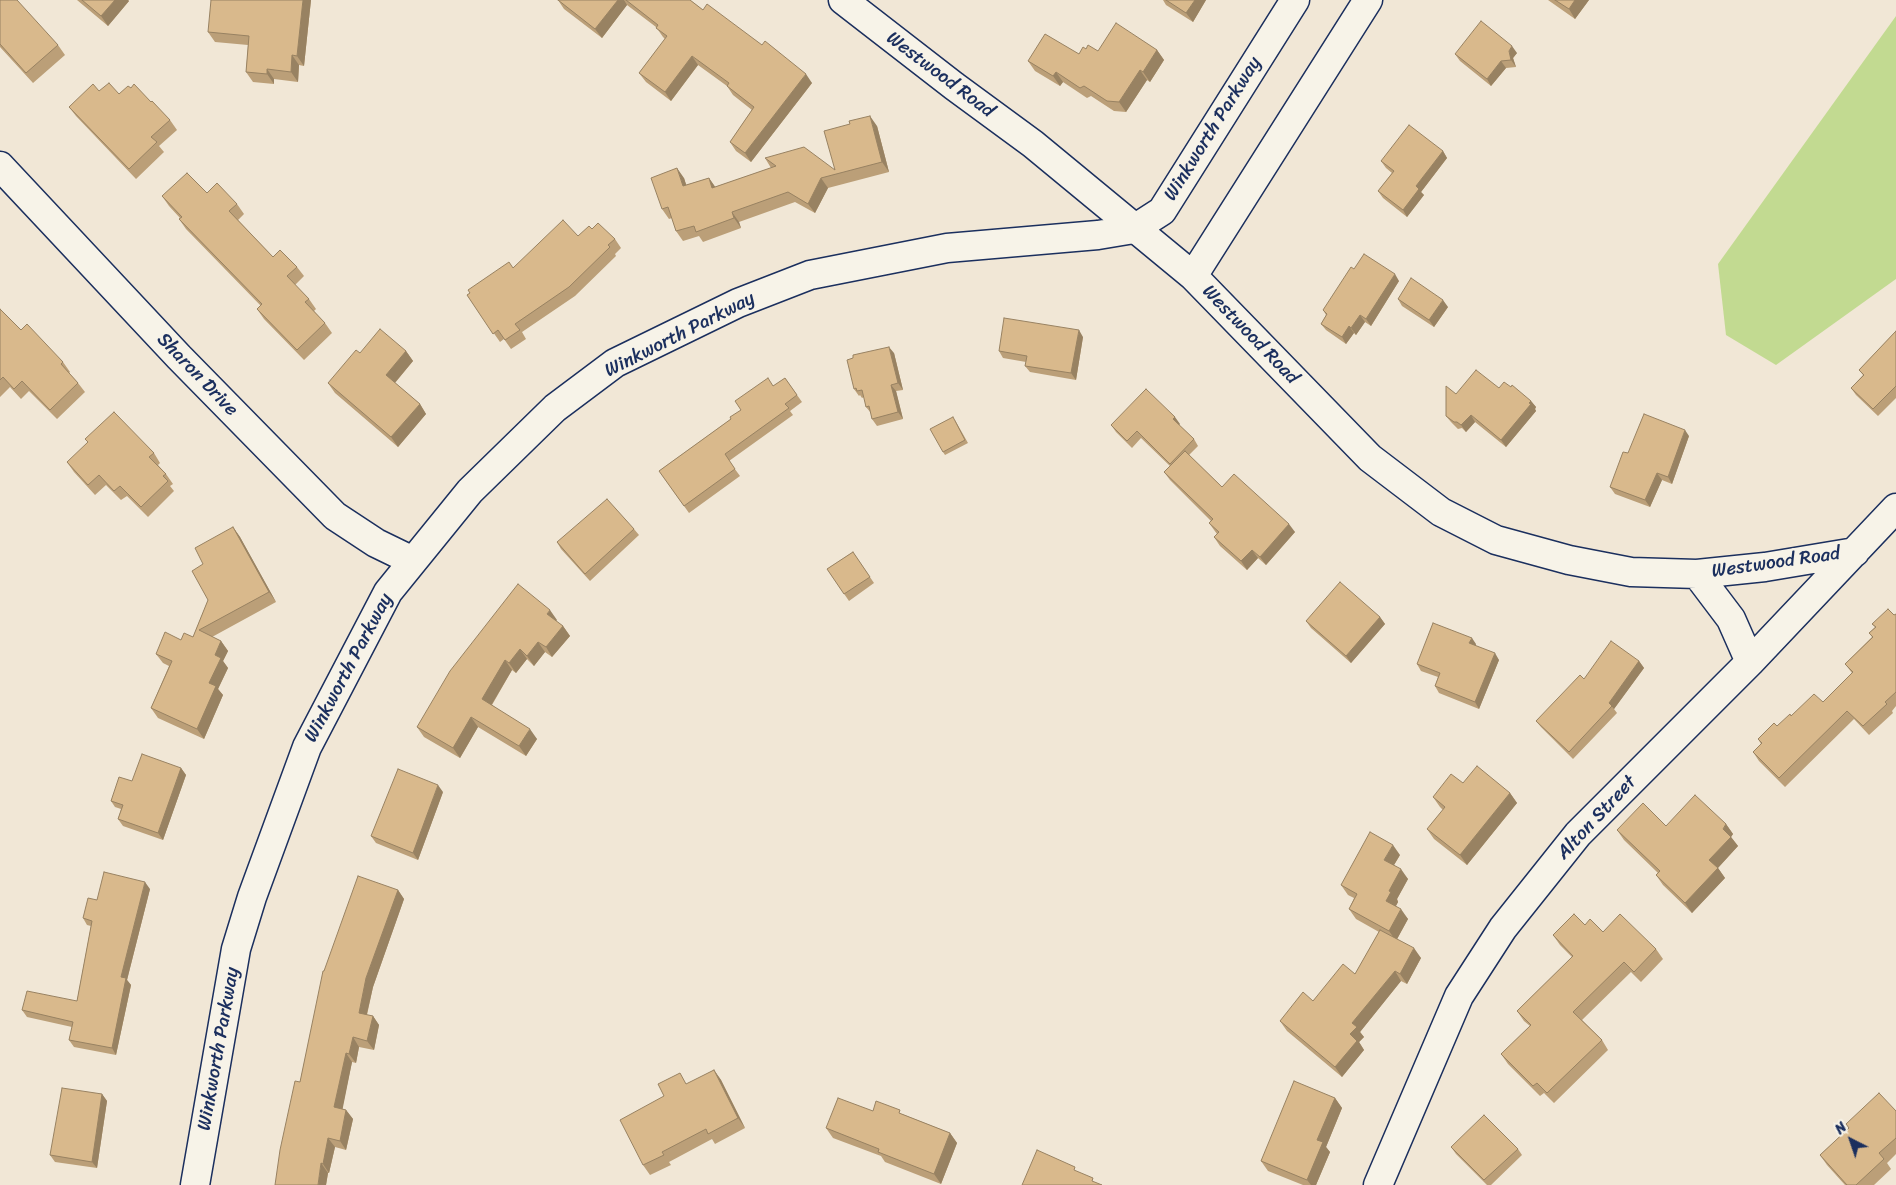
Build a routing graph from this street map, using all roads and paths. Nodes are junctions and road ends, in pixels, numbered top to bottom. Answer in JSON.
{"nodes":[{"id":1,"x":843,"y":0,"type":"edge"},
{"id":2,"x":1296,"y":0,"type":"edge"},
{"id":3,"x":1368,"y":0,"type":"edge"},
{"id":4,"x":0,"y":166,"type":"edge"},
{"id":5,"x":1134,"y":229,"type":"junction"},
{"id":6,"x":1193,"y":276,"type":"junction"},
{"id":7,"x":1896,"y":508,"type":"edge"},
{"id":8,"x":1855,"y":552,"type":"junction"},
{"id":9,"x":413,"y":561,"type":"junction"},
{"id":10,"x":1697,"y":574,"type":"junction"},
{"id":11,"x":1750,"y":662,"type":"junction"},
{"id":12,"x":196,"y":1185,"type":"edge"},
{"id":13,"x":1378,"y":1185,"type":"edge"}],
"edges":[{"from":1,"to":5,"type":"street","name":"Westwood Road"},
{"from":2,"to":5,"type":"street","name":"Winkworth Parkway"},
{"from":3,"to":6,"type":"street"},
{"from":4,"to":9,"type":"street","name":"Sharon Drive"},
{"from":5,"to":6,"type":"street","name":"Westwood Road"},
{"from":5,"to":9,"type":"street","name":"Winkworth Parkway"},
{"from":6,"to":10,"type":"street","name":"Westwood Road"},
{"from":7,"to":8,"type":"street","name":"Alton Street"},
{"from":8,"to":10,"type":"street","name":"Westwood Road"},
{"from":8,"to":11,"type":"street","name":"Alton Street"},
{"from":9,"to":12,"type":"street","name":"Winkworth Parkway"},
{"from":10,"to":11,"type":"street","name":"Westwood Road"},
{"from":11,"to":13,"type":"street","name":"Alton Street"}]}
